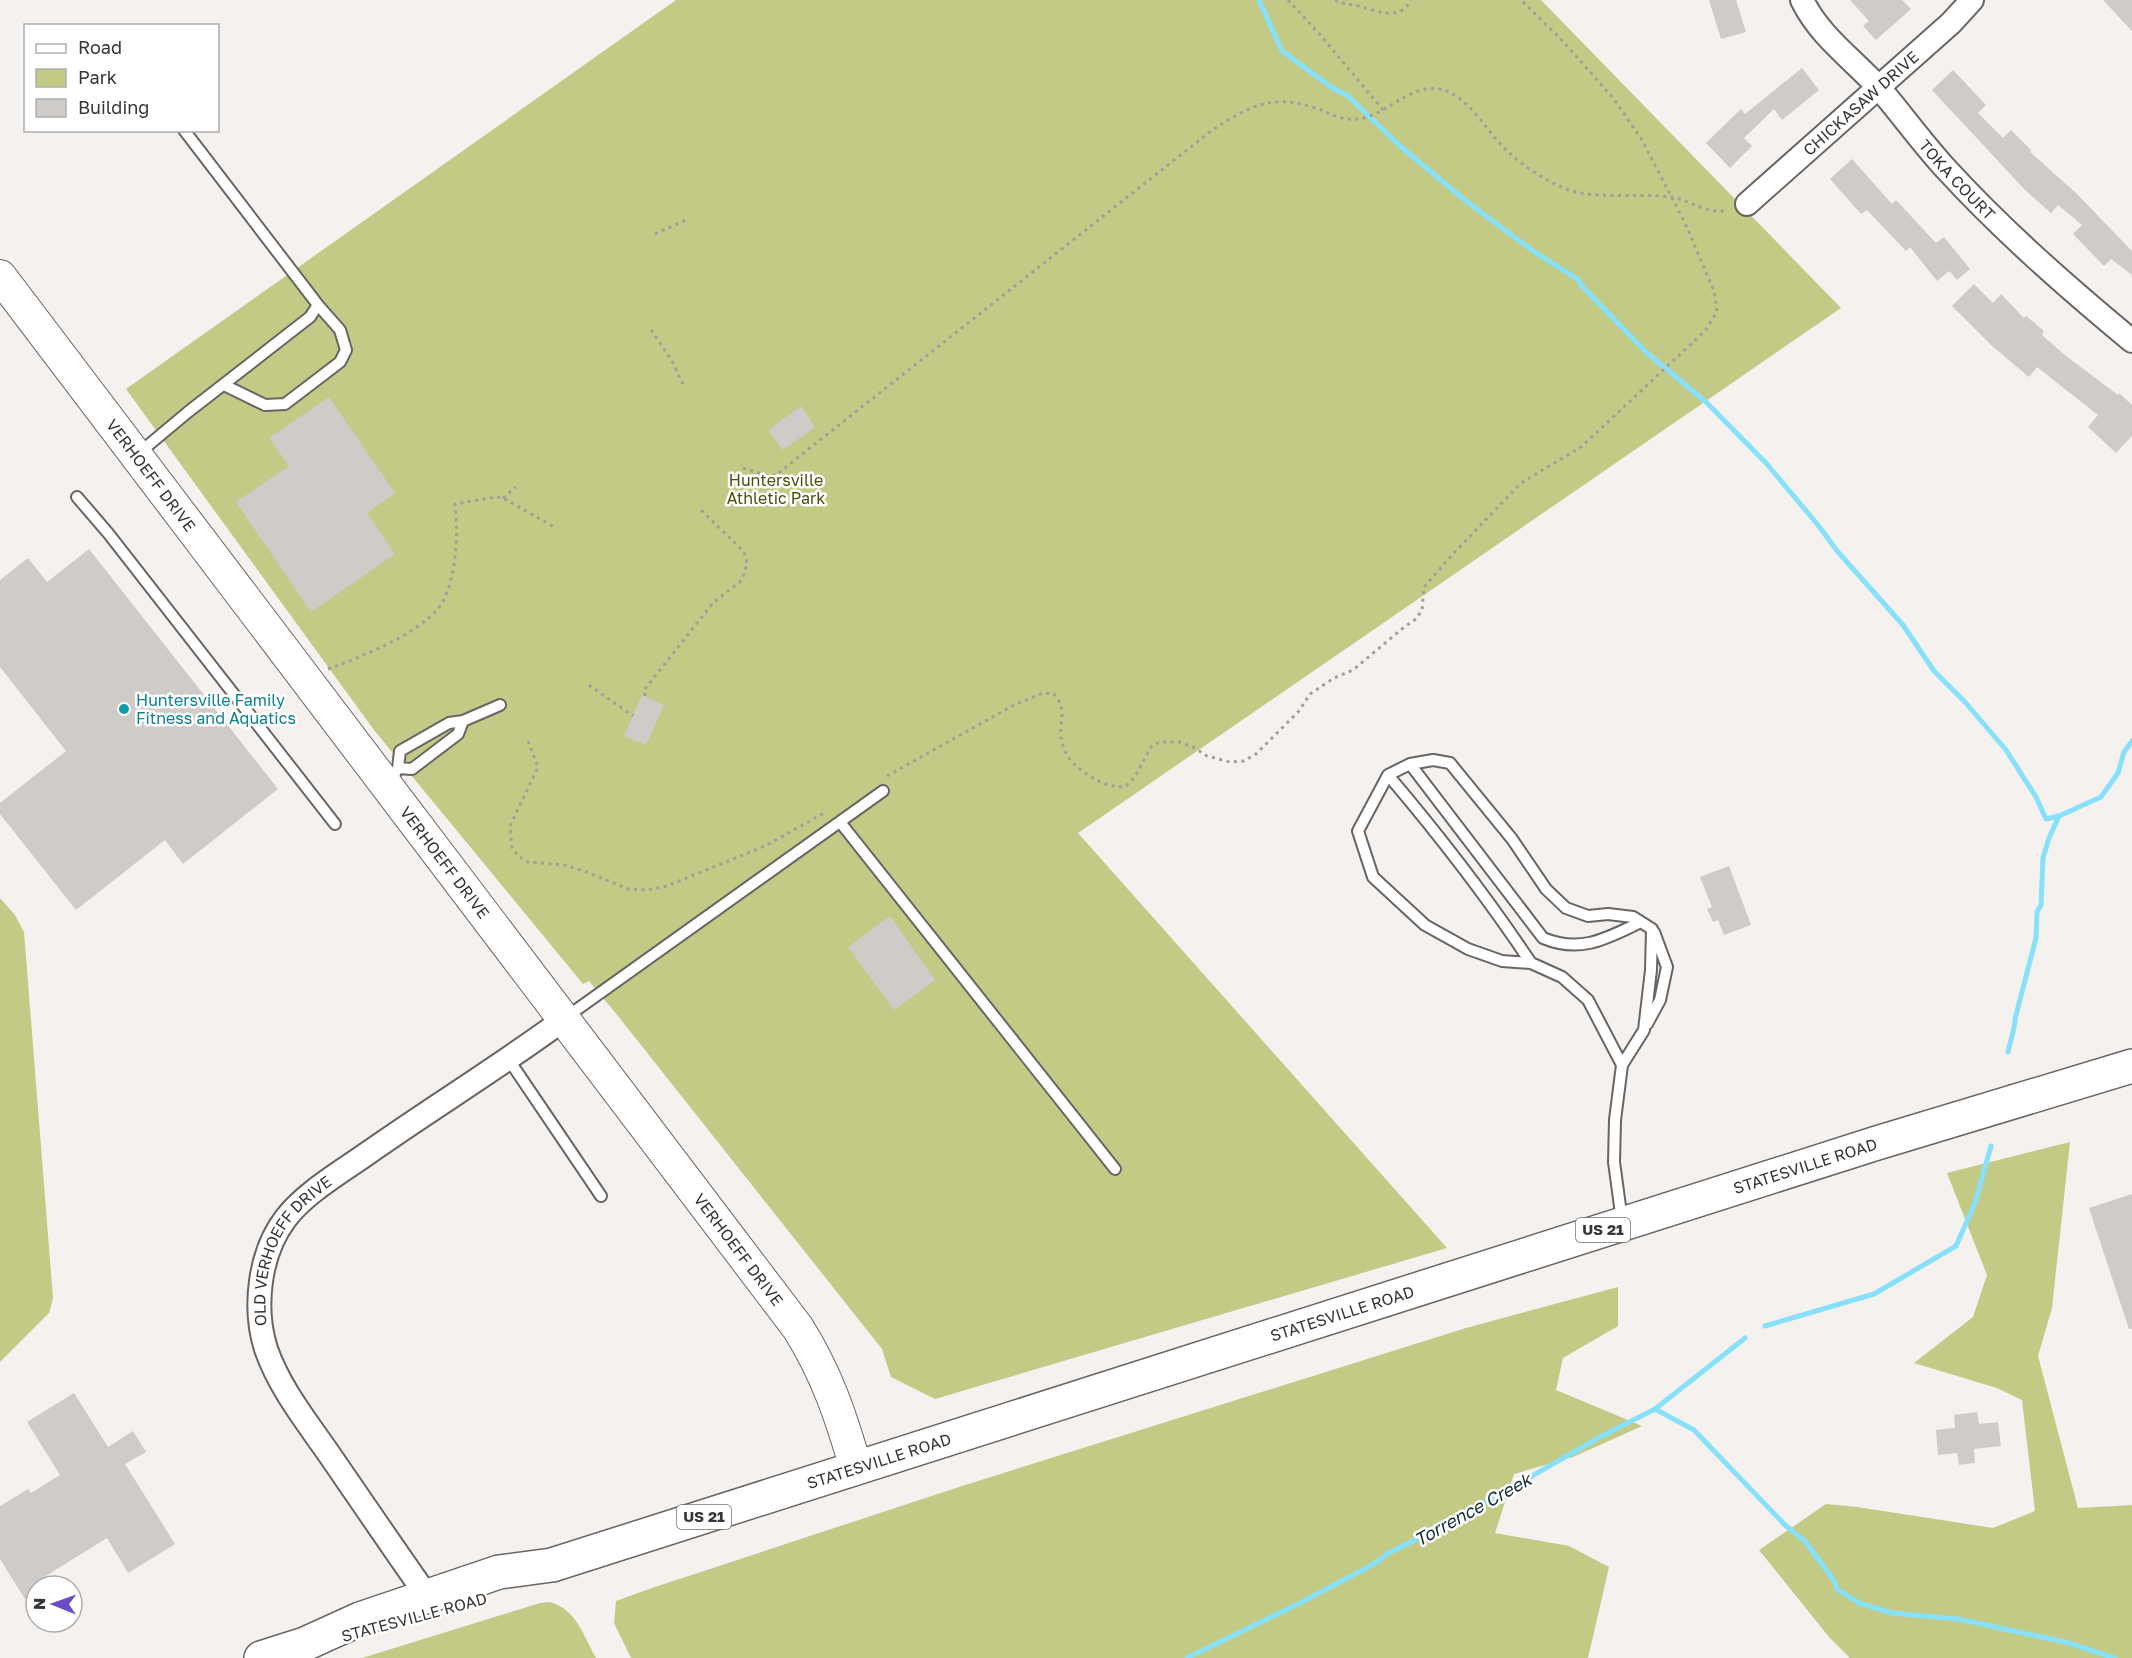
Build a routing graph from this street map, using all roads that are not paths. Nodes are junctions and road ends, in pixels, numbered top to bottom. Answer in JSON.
{"nodes":[{"id":1,"x":1802,"y":0,"type":"edge"},
{"id":2,"x":1972,"y":0,"type":"edge"},
{"id":3,"x":1879,"y":88,"type":"junction"},
{"id":4,"x":186,"y":132,"type":"edge"},
{"id":5,"x":1747,"y":204,"type":"road end"},
{"id":6,"x":0,"y":276,"type":"edge"},
{"id":7,"x":318,"y":305,"type":"junction"},
{"id":8,"x":2132,"y":340,"type":"edge"},
{"id":9,"x":224,"y":385,"type":"junction"},
{"id":10,"x":137,"y":455,"type":"junction"},
{"id":11,"x":77,"y":497,"type":"dead end"},
{"id":12,"x":500,"y":705,"type":"dead end"},
{"id":13,"x":463,"y":721,"type":"junction"},
{"id":14,"x":1410,"y":764,"type":"junction"},
{"id":15,"x":1388,"y":775,"type":"junction"},
{"id":16,"x":393,"y":778,"type":"junction"},
{"id":17,"x":883,"y":791,"type":"dead end"},
{"id":18,"x":840,"y":822,"type":"junction"},
{"id":19,"x":334,"y":824,"type":"dead end"},
{"id":20,"x":1641,"y":922,"type":"junction"},
{"id":21,"x":1652,"y":929,"type":"junction"},
{"id":22,"x":1532,"y":963,"type":"junction"},
{"id":23,"x":563,"y":1020,"type":"junction"},
{"id":24,"x":1644,"y":1030,"type":"junction"},
{"id":25,"x":509,"y":1060,"type":"junction"},
{"id":26,"x":1622,"y":1065,"type":"junction"},
{"id":27,"x":2132,"y":1066,"type":"edge"},
{"id":28,"x":1115,"y":1169,"type":"dead end"},
{"id":29,"x":601,"y":1196,"type":"dead end"},
{"id":30,"x":1623,"y":1224,"type":"junction"},
{"id":31,"x":856,"y":1468,"type":"junction"},
{"id":32,"x":552,"y":1565,"type":"junction"},
{"id":33,"x":427,"y":1596,"type":"junction"},
{"id":34,"x":305,"y":1644,"type":"junction"},
{"id":35,"x":261,"y":1658,"type":"edge"}],
"edges":[{"from":1,"to":3,"type":"street","name":"TOKA COURT"},
{"from":2,"to":3,"type":"street","name":"CHICKASAW DRIVE"},
{"from":3,"to":5,"type":"street","name":"CHICKASAW DRIVE"},
{"from":3,"to":8,"type":"street","name":"TOKA COURT"},
{"from":4,"to":7,"type":"lane"},
{"from":6,"to":10,"type":"street","name":"VERHOEFF DRIVE"},
{"from":7,"to":9,"type":"lane"},
{"from":7,"to":9,"type":"lane"},
{"from":9,"to":10,"type":"lane"},
{"from":10,"to":16,"type":"street","name":"VERHOEFF DRIVE"},
{"from":11,"to":19,"type":"lane"},
{"from":12,"to":13,"type":"lane"},
{"from":13,"to":16,"type":"lane"},
{"from":13,"to":16,"type":"lane"},
{"from":14,"to":15,"type":"lane"},
{"from":14,"to":20,"type":"lane"},
{"from":14,"to":20,"type":"lane"},
{"from":15,"to":22,"type":"lane"},
{"from":15,"to":22,"type":"lane"},
{"from":16,"to":23,"type":"street","name":"VERHOEFF DRIVE"},
{"from":17,"to":18,"type":"lane"},
{"from":18,"to":23,"type":"lane"},
{"from":18,"to":28,"type":"lane"},
{"from":20,"to":21,"type":"lane"},
{"from":21,"to":24,"type":"lane"},
{"from":21,"to":24,"type":"lane"},
{"from":22,"to":26,"type":"lane"},
{"from":23,"to":25,"type":"street","name":"OLD VERHOEFF DRIVE"},
{"from":23,"to":31,"type":"street","name":"VERHOEFF DRIVE"},
{"from":24,"to":26,"type":"lane"},
{"from":25,"to":29,"type":"lane"},
{"from":25,"to":33,"type":"street","name":"OLD VERHOEFF DRIVE"},
{"from":26,"to":30,"type":"lane"},
{"from":27,"to":30,"type":"main road","name":"STATESVILLE ROAD","number":"US 21"},
{"from":30,"to":31,"type":"main road","name":"STATESVILLE ROAD","number":"US 21"},
{"from":31,"to":32,"type":"main road","name":"STATESVILLE ROAD","number":"US 21"},
{"from":32,"to":33,"type":"main road","name":"STATESVILLE ROAD","number":"US 21"},
{"from":32,"to":34,"type":"main road","name":"STATESVILLE ROAD","number":"US 21"},
{"from":33,"to":34,"type":"main road","name":"STATESVILLE ROAD","number":"US 21"},
{"from":34,"to":35,"type":"main road","name":"STATESVILLE ROAD","number":"US 21"}]}
